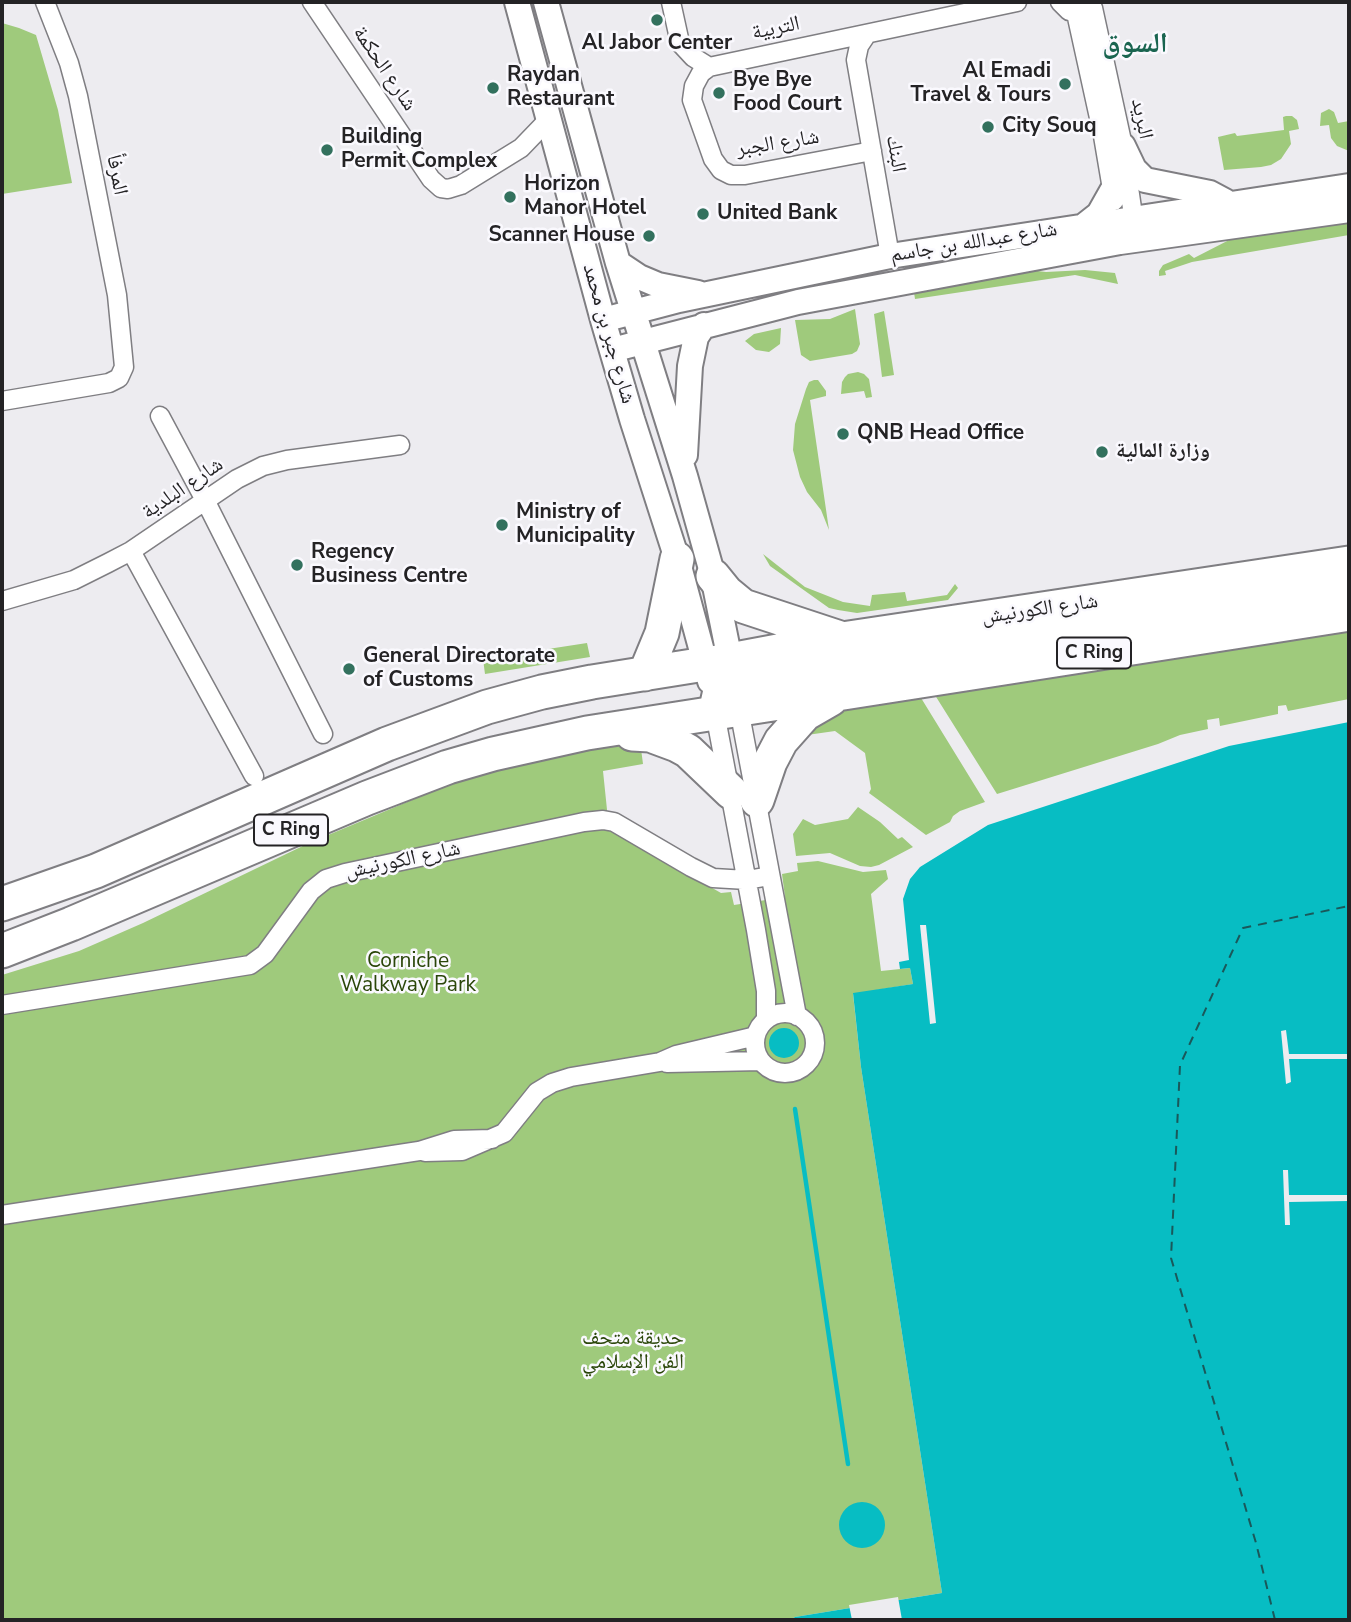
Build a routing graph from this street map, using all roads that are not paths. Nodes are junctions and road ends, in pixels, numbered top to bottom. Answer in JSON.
{"nodes":[{"id":1,"x":45,"y":2,"type":"edge"},
{"id":2,"x":312,"y":2,"type":"edge"},
{"id":3,"x":517,"y":2,"type":"edge"},
{"id":4,"x":546,"y":2,"type":"edge"},
{"id":5,"x":671,"y":2,"type":"edge"},
{"id":6,"x":1017,"y":2,"type":"edge"},
{"id":7,"x":1060,"y":2,"type":"edge"},
{"id":8,"x":1089,"y":8,"type":"edge"},
{"id":9,"x":867,"y":34,"type":"junction"},
{"id":10,"x":835,"y":40,"type":"junction"},
{"id":11,"x":856,"y":60,"type":"junction"},
{"id":12,"x":709,"y":67,"type":"junction"},
{"id":13,"x":548,"y":120,"type":"junction"},
{"id":14,"x":1124,"y":146,"type":"junction"},
{"id":15,"x":521,"y":148,"type":"junction"},
{"id":16,"x":872,"y":151,"type":"junction"},
{"id":17,"x":559,"y":159,"type":"junction"},
{"id":18,"x":1349,"y":186,"type":"edge"},
{"id":19,"x":1112,"y":191,"type":"junction"},
{"id":20,"x":1229,"y":203,"type":"junction"},
{"id":21,"x":1349,"y":210,"type":"edge"},
{"id":22,"x":1085,"y":225,"type":"junction"},
{"id":23,"x":1127,"y":230,"type":"junction"},
{"id":24,"x":890,"y":256,"type":"junction"},
{"id":25,"x":618,"y":263,"type":"junction"},
{"id":26,"x":712,"y":294,"type":"junction"},
{"id":27,"x":634,"y":313,"type":"junction"},
{"id":28,"x":603,"y":320,"type":"junction"},
{"id":29,"x":704,"y":325,"type":"junction"},
{"id":30,"x":644,"y":342,"type":"junction"},
{"id":31,"x":612,"y":350,"type":"junction"},
{"id":32,"x":2,"y":401,"type":"edge"},
{"id":33,"x":160,"y":416,"type":"dead end"},
{"id":34,"x":400,"y":445,"type":"dead end"},
{"id":35,"x":685,"y":476,"type":"junction"},
{"id":36,"x":206,"y":502,"type":"junction"},
{"id":37,"x":131,"y":551,"type":"junction"},
{"id":38,"x":677,"y":559,"type":"junction"},
{"id":39,"x":1349,"y":563,"type":"edge"},
{"id":40,"x":713,"y":576,"type":"junction"},
{"id":41,"x":1349,"y":586,"type":"edge"},
{"id":42,"x":2,"y":601,"type":"edge"},
{"id":43,"x":1349,"y":614,"type":"edge"},
{"id":44,"x":842,"y":639,"type":"junction"},
{"id":45,"x":645,"y":674,"type":"junction"},
{"id":46,"x":723,"y":686,"type":"junction"},
{"id":47,"x":839,"y":694,"type":"junction"},
{"id":48,"x":587,"y":733,"type":"junction"},
{"id":49,"x":323,"y":734,"type":"dead end"},
{"id":50,"x":254,"y":776,"type":"dead end"},
{"id":51,"x":744,"y":796,"type":"junction"},
{"id":52,"x":96,"y":871,"type":"junction"},
{"id":53,"x":191,"y":873,"type":"junction"},
{"id":54,"x":770,"y":876,"type":"junction"},
{"id":55,"x":747,"y":880,"type":"junction"},
{"id":56,"x":2,"y":904,"type":"edge"},
{"id":57,"x":2,"y":920,"type":"edge"},
{"id":58,"x":2,"y":951,"type":"edge"},
{"id":59,"x":2,"y":1005,"type":"edge"},
{"id":60,"x":797,"y":1016,"type":"junction"},
{"id":61,"x":761,"y":1028,"type":"junction"},
{"id":62,"x":761,"y":1061,"type":"junction"},
{"id":63,"x":660,"y":1062,"type":"junction"},
{"id":64,"x":2,"y":1215,"type":"edge"}],
"edges":[{"from":1,"to":32,"type":"street","name":"المرفأ"},
{"from":2,"to":15,"type":"street","name":"شارع الحكمة"},
{"from":3,"to":13,"type":"street","name":"شارع جبر بن محمد"},
{"from":4,"to":25,"type":"street","name":"شارع جبر بن محمد"},
{"from":5,"to":12,"type":"street"},
{"from":6,"to":9,"type":"street","name":"التربية"},
{"from":7,"to":8,"type":"street"},
{"from":8,"to":14,"type":"street","name":"البريد"},
{"from":8,"to":19,"type":"street","name":"البريد"},
{"from":9,"to":10,"type":"street","name":"التربية"},
{"from":9,"to":11,"type":"street"},
{"from":10,"to":11,"type":"street"},
{"from":10,"to":12,"type":"street","name":"التربية"},
{"from":11,"to":16,"type":"street","name":"البنك"},
{"from":12,"to":16,"type":"street","name":"شارع الجبر"},
{"from":13,"to":15,"type":"street"},
{"from":13,"to":17,"type":"street","name":"شارع جبر بن محمد"},
{"from":14,"to":20,"type":"street"},
{"from":14,"to":23,"type":"street","name":"البريد"},
{"from":15,"to":17,"type":"street"},
{"from":16,"to":24,"type":"street","name":"البنك"},
{"from":17,"to":28,"type":"street","name":"شارع جبر بن محمد"},
{"from":18,"to":20,"type":"street","name":"شارع عبدالله بن جاسم"},
{"from":19,"to":22,"type":"street"},
{"from":19,"to":23,"type":"street","name":"البريد"},
{"from":20,"to":23,"type":"street","name":"شارع عبدالله بن جاسم"},
{"from":21,"to":23,"type":"street","name":"شارع عبدالله بن جاسم"},
{"from":22,"to":23,"type":"street","name":"شارع عبدالله بن جاسم"},
{"from":22,"to":24,"type":"street","name":"شارع عبدالله بن جاسم"},
{"from":23,"to":29,"type":"street","name":"شارع عبدالله بن جاسم"},
{"from":24,"to":26,"type":"street","name":"شارع عبدالله بن جاسم"},
{"from":25,"to":26,"type":"street"},
{"from":25,"to":27,"type":"street","name":"شارع جبر بن محمد"},
{"from":26,"to":27,"type":"street","name":"شارع عبدالله بن جاسم"},
{"from":27,"to":28,"type":"street","name":"شارع عبدالله بن جاسم"},
{"from":27,"to":30,"type":"street","name":"شارع جبر بن محمد"},
{"from":28,"to":31,"type":"street","name":"شارع جبر بن محمد"},
{"from":29,"to":30,"type":"street","name":"شارع عبدالله بن جاسم"},
{"from":29,"to":35,"type":"street"},
{"from":30,"to":31,"type":"street","name":"شارع عبدالله بن جاسم"},
{"from":30,"to":35,"type":"street","name":"شارع جبر بن محمد"},
{"from":31,"to":38,"type":"street","name":"شارع جبر بن محمد"},
{"from":33,"to":36,"type":"street"},
{"from":34,"to":36,"type":"street","name":"شارع البلدية"},
{"from":35,"to":40,"type":"street","name":"شارع جبر بن محمد"},
{"from":36,"to":37,"type":"street","name":"شارع البلدية"},
{"from":36,"to":49,"type":"street"},
{"from":37,"to":42,"type":"street","name":"شارع البلدية"},
{"from":37,"to":50,"type":"street"},
{"from":38,"to":45,"type":"highway"},
{"from":38,"to":46,"type":"street","name":"شارع جبر بن محمد"},
{"from":39,"to":44,"type":"highway","name":"شارع الكورنيش","number":"C Ring"},
{"from":40,"to":44,"type":"highway"},
{"from":40,"to":46,"type":"street","name":"شارع جبر بن محمد"},
{"from":41,"to":46,"type":"highway"},
{"from":43,"to":47,"type":"highway","name":"شارع الكورنيش","number":"C Ring"},
{"from":44,"to":46,"type":"highway","name":"شارع الكورنيش","number":"C Ring"},
{"from":45,"to":46,"type":"highway","name":"شارع الكورنيش","number":"C Ring"},
{"from":45,"to":52,"type":"highway","name":"شارع الكورنيش","number":"C Ring"},
{"from":46,"to":47,"type":"highway","name":"شارع الكورنيش","number":"C Ring"},
{"from":46,"to":48,"type":"highway","name":"شارع الكورنيش","number":"C Ring"},
{"from":46,"to":51,"type":"street"},
{"from":46,"to":51,"type":"street"},
{"from":46,"to":53,"type":"highway"},
{"from":47,"to":51,"type":"highway"},
{"from":48,"to":51,"type":"highway"},
{"from":48,"to":53,"type":"highway","name":"شارع الكورنيش","number":"C Ring"},
{"from":51,"to":54,"type":"street"},
{"from":51,"to":55,"type":"street"},
{"from":52,"to":56,"type":"highway","name":"شارع الكورنيش","number":"C Ring"},
{"from":52,"to":57,"type":"highway"},
{"from":53,"to":58,"type":"highway","name":"شارع الكورنيش","number":"C Ring"},
{"from":54,"to":55,"type":"street","name":"شارع الكورنيش"},
{"from":54,"to":60,"type":"street"},
{"from":55,"to":59,"type":"street","name":"شارع الكورنيش"},
{"from":55,"to":61,"type":"street"},
{"from":60,"to":61,"type":"street"},
{"from":60,"to":62,"type":"street"},
{"from":61,"to":62,"type":"street"},
{"from":61,"to":63,"type":"street"},
{"from":62,"to":63,"type":"street"},
{"from":63,"to":64,"type":"street"}]}
